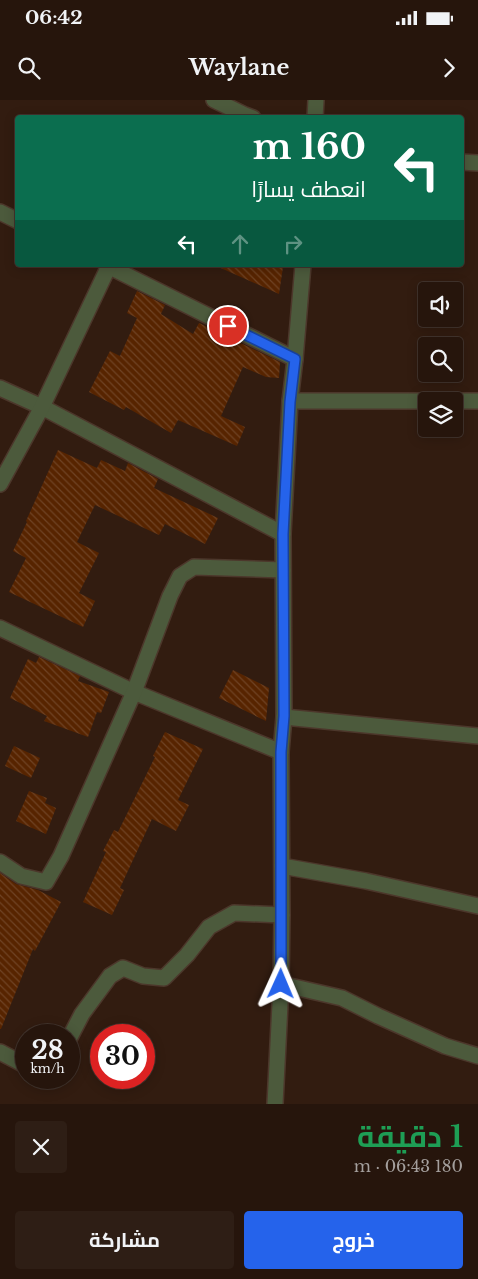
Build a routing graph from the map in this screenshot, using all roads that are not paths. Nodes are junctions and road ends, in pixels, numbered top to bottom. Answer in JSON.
{"nodes":[{"id":1,"x":214,"y":100,"type":"edge"},
{"id":2,"x":316,"y":100,"type":"edge"},
{"id":3,"x":244,"y":115,"type":"edge"},
{"id":4,"x":315,"y":115,"type":"edge"},
{"id":5,"x":464,"y":162,"type":"edge"},
{"id":6,"x":478,"y":164,"type":"edge"},
{"id":7,"x":0,"y":212,"type":"edge"},
{"id":8,"x":15,"y":220,"type":"edge"},
{"id":9,"x":107,"y":267,"type":"edge"},
{"id":10,"x":109,"y":267,"type":"edge"},
{"id":11,"x":303,"y":267,"type":"edge"},
{"id":12,"x":295,"y":359,"type":"junction"},
{"id":13,"x":0,"y":388,"type":"edge"},
{"id":14,"x":478,"y":401,"type":"edge"},
{"id":15,"x":290,"y":402,"type":"junction"},
{"id":16,"x":42,"y":407,"type":"junction"},
{"id":17,"x":0,"y":484,"type":"edge"},
{"id":18,"x":283,"y":534,"type":"junction"},
{"id":19,"x":283,"y":570,"type":"junction"},
{"id":20,"x":0,"y":628,"type":"edge"},
{"id":21,"x":134,"y":692,"type":"junction"},
{"id":22,"x":284,"y":716,"type":"junction"},
{"id":23,"x":478,"y":736,"type":"edge"},
{"id":24,"x":281,"y":752,"type":"junction"},
{"id":25,"x":0,"y":862,"type":"edge"},
{"id":26,"x":282,"y":866,"type":"junction"},
{"id":27,"x":478,"y":906,"type":"edge"},
{"id":28,"x":282,"y":915,"type":"junction"},
{"id":29,"x":281,"y":984,"type":"junction"},
{"id":30,"x":77,"y":1024,"type":"edge"},
{"id":31,"x":0,"y":1052,"type":"edge"},
{"id":32,"x":478,"y":1056,"type":"edge"},
{"id":33,"x":15,"y":1059,"type":"edge"},
{"id":34,"x":275,"y":1104,"type":"edge"}],
"edges":[{"from":1,"to":3,"type":"street"},
{"from":2,"to":4,"type":"street"},
{"from":5,"to":6,"type":"street"},
{"from":7,"to":8,"type":"street"},
{"from":9,"to":16,"type":"street"},
{"from":10,"to":12,"type":"street"},
{"from":11,"to":12,"type":"street"},
{"from":12,"to":15,"type":"street"},
{"from":13,"to":16,"type":"street"},
{"from":14,"to":15,"type":"street"},
{"from":15,"to":18,"type":"street"},
{"from":16,"to":17,"type":"street"},
{"from":16,"to":18,"type":"street"},
{"from":18,"to":19,"type":"street"},
{"from":19,"to":21,"type":"street"},
{"from":19,"to":22,"type":"street"},
{"from":20,"to":21,"type":"street"},
{"from":21,"to":24,"type":"street"},
{"from":21,"to":25,"type":"street"},
{"from":22,"to":23,"type":"street"},
{"from":22,"to":24,"type":"street"},
{"from":24,"to":26,"type":"street"},
{"from":26,"to":27,"type":"street"},
{"from":26,"to":28,"type":"street"},
{"from":28,"to":29,"type":"street"},
{"from":28,"to":30,"type":"street"},
{"from":29,"to":32,"type":"street"},
{"from":29,"to":34,"type":"street"},
{"from":31,"to":33,"type":"street"}]}
